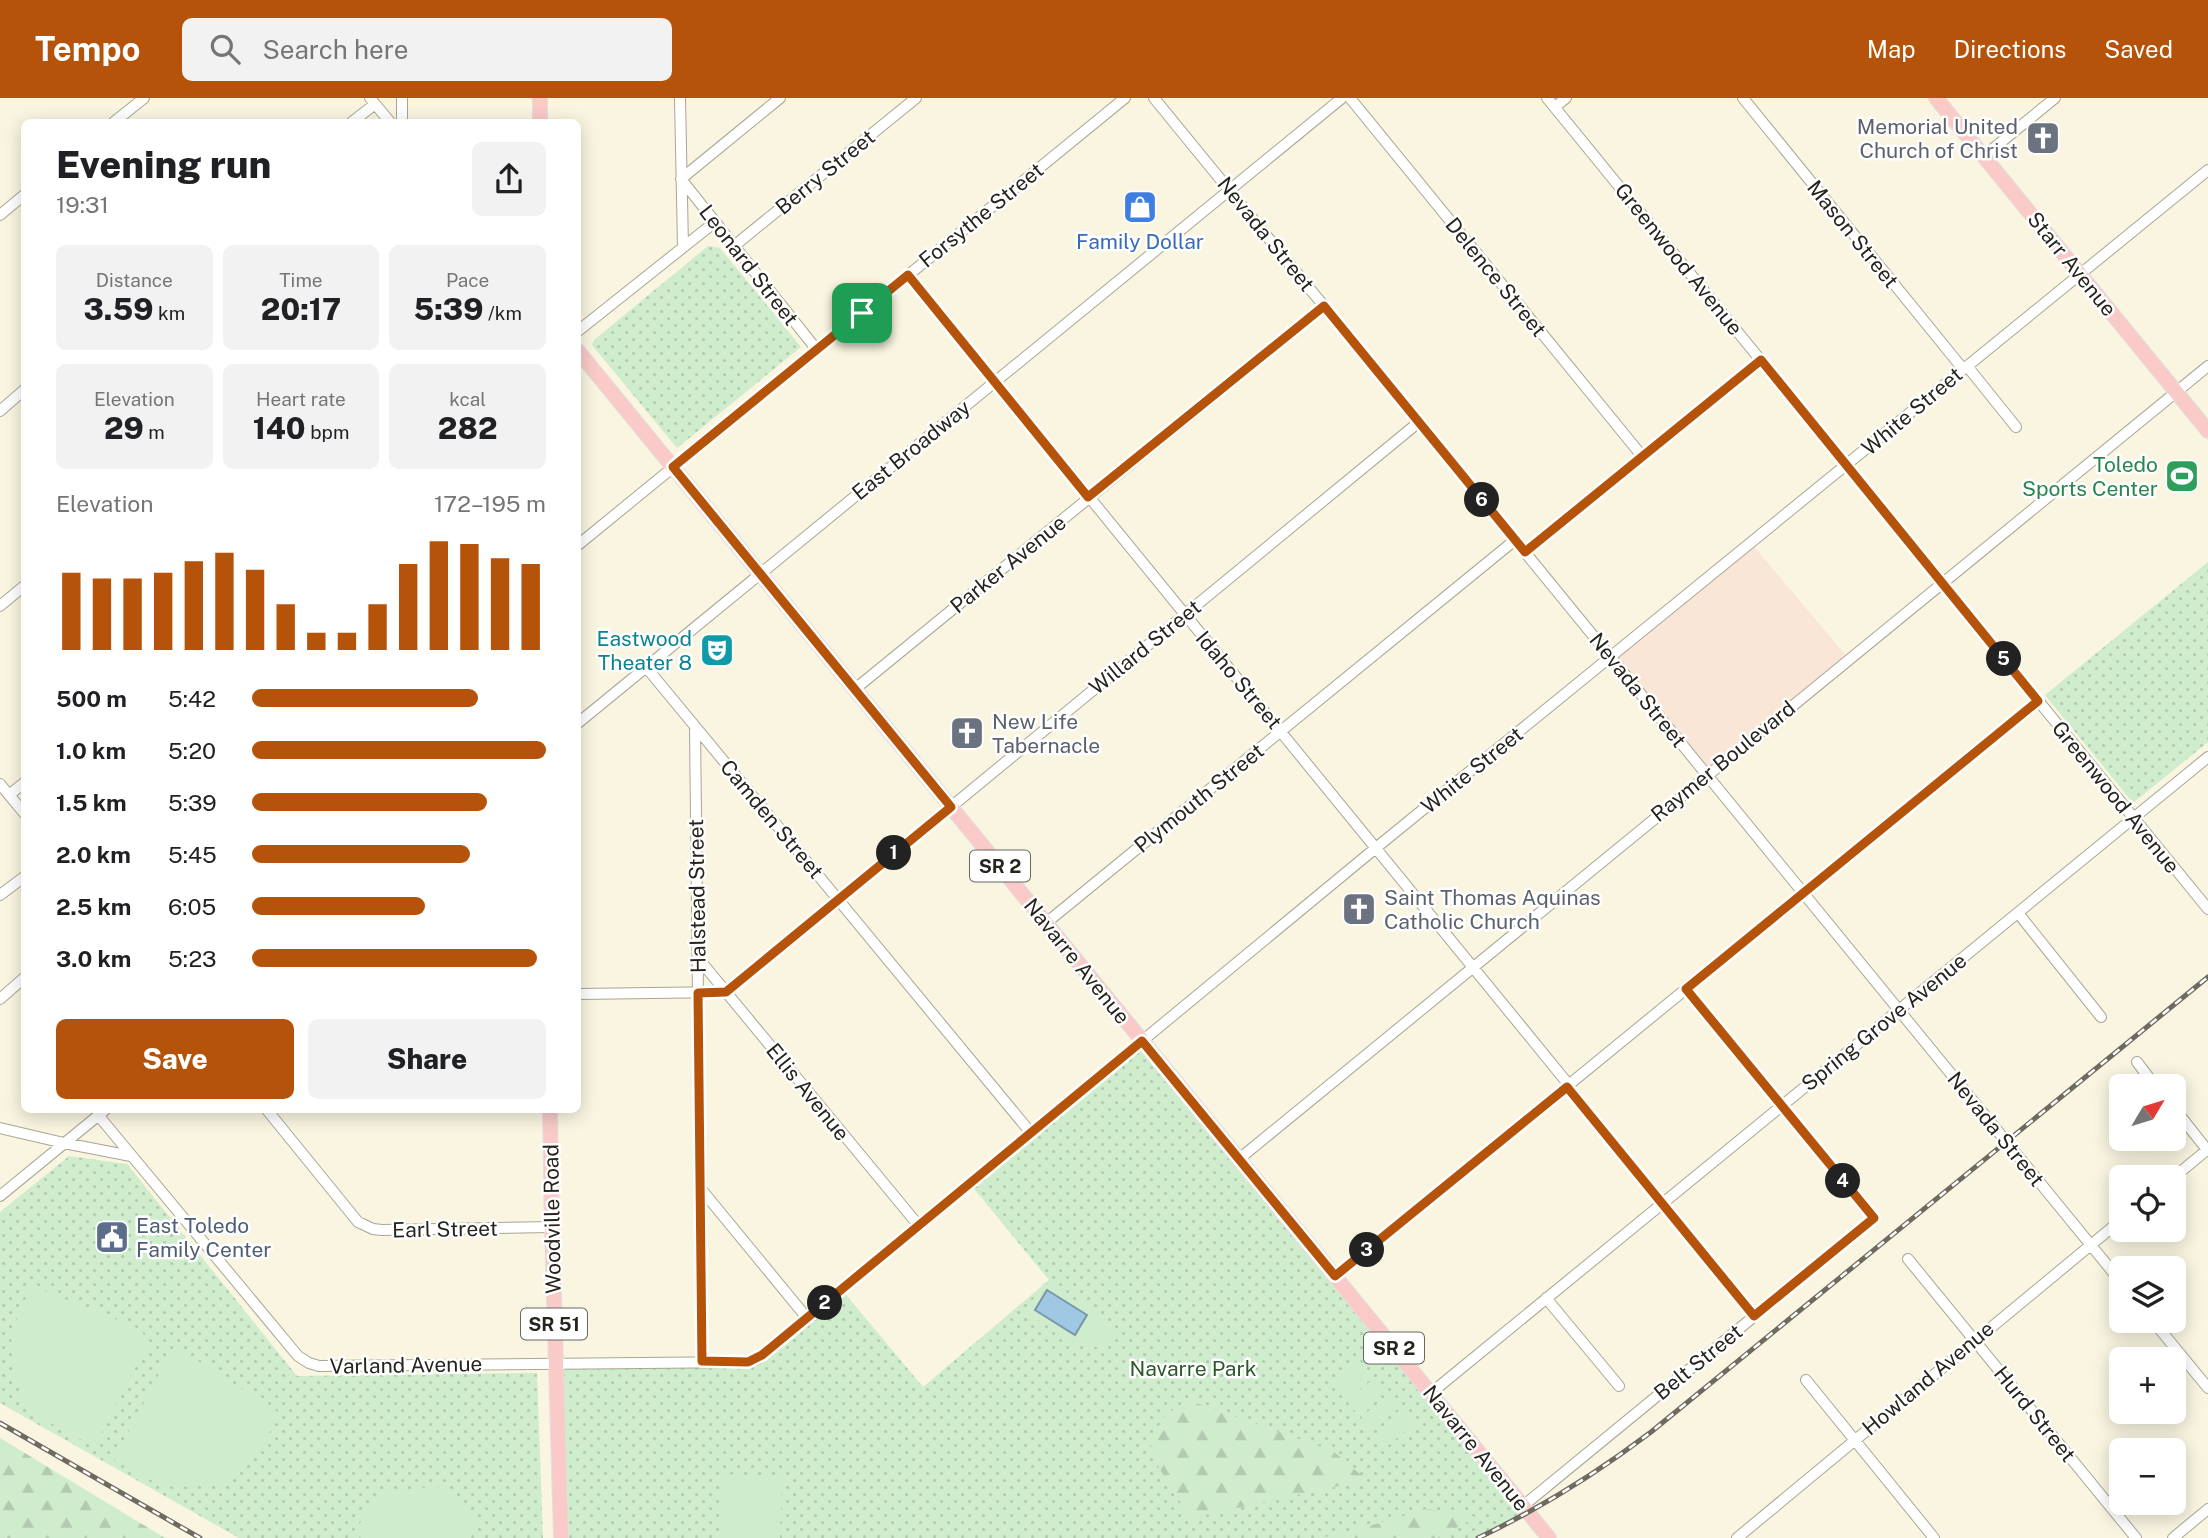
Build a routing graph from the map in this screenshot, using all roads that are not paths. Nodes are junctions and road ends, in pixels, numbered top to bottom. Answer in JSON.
{"nodes":[{"id":1,"x":144,"y":98,"type":"edge"},
{"id":2,"x":402,"y":98,"type":"edge"},
{"id":3,"x":540,"y":98,"type":"edge"},
{"id":4,"x":680,"y":98,"type":"edge"},
{"id":5,"x":780,"y":98,"type":"edge"},
{"id":6,"x":916,"y":98,"type":"edge"},
{"id":7,"x":1125,"y":98,"type":"edge"},
{"id":8,"x":1154,"y":98,"type":"edge"},
{"id":9,"x":1342,"y":98,"type":"edge"},
{"id":10,"x":1350,"y":98,"type":"edge"},
{"id":11,"x":1566,"y":98,"type":"edge"},
{"id":12,"x":1743,"y":98,"type":"edge"},
{"id":13,"x":1936,"y":98,"type":"edge"},
{"id":14,"x":2055,"y":98,"type":"edge"},
{"id":15,"x":373,"y":101,"type":"edge"},
{"id":16,"x":1551,"y":103,"type":"edge"},
{"id":17,"x":118,"y":119,"type":"edge"},
{"id":18,"x":355,"y":119,"type":"edge"},
{"id":19,"x":388,"y":119,"type":"edge"},
{"id":20,"x":402,"y":119,"type":"edge"},
{"id":21,"x":540,"y":119,"type":"edge"},
{"id":22,"x":1983,"y":156,"type":"junction"},
{"id":23,"x":2208,"y":170,"type":"edge"},
{"id":24,"x":681,"y":179,"type":"junction"},
{"id":25,"x":1229,"y":190,"type":"junction"},
{"id":26,"x":21,"y":198,"type":"edge"},
{"id":27,"x":0,"y":215,"type":"edge"},
{"id":28,"x":715,"y":222,"type":"junction"},
{"id":29,"x":734,"y":246,"type":"junction"},
{"id":30,"x":683,"y":247,"type":"junction"},
{"id":31,"x":2080,"y":274,"type":"junction"},
{"id":32,"x":908,"y":275,"type":"junction"},
{"id":33,"x":1324,"y":306,"type":"junction"},
{"id":34,"x":581,"y":329,"type":"edge"},
{"id":35,"x":817,"y":350,"type":"junction"},
{"id":36,"x":581,"y":355,"type":"edge"},
{"id":37,"x":1761,"y":360,"type":"junction"},
{"id":38,"x":2208,"y":366,"type":"edge"},
{"id":39,"x":1965,"y":367,"type":"junction"},
{"id":40,"x":994,"y":383,"type":"junction"},
{"id":41,"x":2176,"y":391,"type":"junction"},
{"id":42,"x":21,"y":393,"type":"edge"},
{"id":43,"x":0,"y":411,"type":"edge"},
{"id":44,"x":1419,"y":422,"type":"junction"},
{"id":45,"x":2016,"y":428,"type":"dead end"},
{"id":46,"x":2208,"y":430,"type":"edge"},
{"id":47,"x":1642,"y":456,"type":"junction"},
{"id":48,"x":1847,"y":466,"type":"junction"},
{"id":49,"x":673,"y":467,"type":"junction"},
{"id":50,"x":1088,"y":497,"type":"junction"},
{"id":51,"x":1515,"y":540,"type":"junction"},
{"id":52,"x":581,"y":543,"type":"edge"},
{"id":53,"x":1525,"y":552,"type":"junction"},
{"id":54,"x":760,"y":574,"type":"junction"},
{"id":55,"x":1942,"y":583,"type":"junction"},
{"id":56,"x":21,"y":588,"type":"edge"},
{"id":57,"x":0,"y":606,"type":"edge"},
{"id":58,"x":1184,"y":615,"type":"junction"},
{"id":59,"x":1611,"y":657,"type":"junction"},
{"id":60,"x":646,"y":667,"type":"junction"},
{"id":61,"x":855,"y":690,"type":"junction"},
{"id":62,"x":2038,"y":701,"type":"junction"},
{"id":63,"x":581,"y":721,"type":"edge"},
{"id":64,"x":695,"y":726,"type":"junction"},
{"id":65,"x":1282,"y":731,"type":"junction"},
{"id":66,"x":2208,"y":757,"type":"edge"},
{"id":67,"x":1707,"y":774,"type":"junction"},
{"id":68,"x":0,"y":783,"type":"edge"},
{"id":69,"x":21,"y":785,"type":"edge"},
{"id":70,"x":9,"y":795,"type":"junction"},
{"id":71,"x":951,"y":807,"type":"junction"},
{"id":72,"x":21,"y":809,"type":"edge"},
{"id":73,"x":2134,"y":818,"type":"junction"},
{"id":74,"x":1377,"y":848,"type":"junction"},
{"id":75,"x":21,"y":879,"type":"edge"},
{"id":76,"x":1803,"y":893,"type":"junction"},
{"id":77,"x":0,"y":895,"type":"edge"},
{"id":78,"x":839,"y":899,"type":"junction"},
{"id":79,"x":2208,"y":909,"type":"edge"},
{"id":80,"x":2018,"y":913,"type":"junction"},
{"id":81,"x":1046,"y":923,"type":"junction"},
{"id":82,"x":698,"y":958,"type":"junction"},
{"id":83,"x":1473,"y":966,"type":"junction"},
{"id":84,"x":21,"y":981,"type":"edge"},
{"id":85,"x":1686,"y":989,"type":"junction"},
{"id":86,"x":726,"y":992,"type":"junction"},
{"id":87,"x":698,"y":993,"type":"junction"},
{"id":88,"x":581,"y":994,"type":"edge"},
{"id":89,"x":0,"y":999,"type":"edge"},
{"id":90,"x":1899,"y":1010,"type":"junction"},
{"id":91,"x":2101,"y":1017,"type":"dead end"},
{"id":92,"x":1142,"y":1041,"type":"junction"},
{"id":93,"x":2137,"y":1062,"type":"dead end"},
{"id":94,"x":2147,"y":1074,"type":"edge"},
{"id":95,"x":1568,"y":1086,"type":"junction"},
{"id":96,"x":1782,"y":1106,"type":"junction"},
{"id":97,"x":101,"y":1113,"type":"edge"},
{"id":98,"x":103,"y":1113,"type":"edge"},
{"id":99,"x":269,"y":1113,"type":"edge"},
{"id":100,"x":550,"y":1113,"type":"edge"},
{"id":101,"x":2186,"y":1123,"type":"edge"},
{"id":102,"x":0,"y":1128,"type":"edge"},
{"id":103,"x":1031,"y":1133,"type":"junction"},
{"id":104,"x":64,"y":1143,"type":"junction"},
{"id":105,"x":2208,"y":1150,"type":"edge"},
{"id":106,"x":131,"y":1156,"type":"junction"},
{"id":107,"x":1239,"y":1159,"type":"junction"},
{"id":108,"x":2186,"y":1168,"type":"edge"},
{"id":109,"x":701,"y":1189,"type":"junction"},
{"id":110,"x":0,"y":1196,"type":"edge"},
{"id":111,"x":1662,"y":1203,"type":"junction"},
{"id":112,"x":919,"y":1226,"type":"junction"},
{"id":113,"x":552,"y":1227,"type":"junction"},
{"id":114,"x":2109,"y":1230,"type":"edge"},
{"id":115,"x":2091,"y":1245,"type":"junction"},
{"id":116,"x":1908,"y":1259,"type":"dead end"},
{"id":117,"x":2109,"y":1267,"type":"edge"},
{"id":118,"x":1335,"y":1276,"type":"junction"},
{"id":119,"x":1546,"y":1298,"type":"junction"},
{"id":120,"x":1754,"y":1316,"type":"junction"},
{"id":121,"x":807,"y":1318,"type":"junction"},
{"id":122,"x":2163,"y":1333,"type":"edge"},
{"id":123,"x":1975,"y":1340,"type":"junction"},
{"id":124,"x":702,"y":1361,"type":"junction"},
{"id":125,"x":735,"y":1361,"type":"joint"},
{"id":126,"x":555,"y":1364,"type":"junction"},
{"id":127,"x":1806,"y":1380,"type":"dead end"},
{"id":128,"x":1619,"y":1386,"type":"dead end"},
{"id":129,"x":2208,"y":1388,"type":"edge"},
{"id":130,"x":1431,"y":1393,"type":"junction"},
{"id":131,"x":1854,"y":1440,"type":"junction"},
{"id":132,"x":1523,"y":1506,"type":"junction"},
{"id":133,"x":2208,"y":1509,"type":"edge"},
{"id":134,"x":561,"y":1538,"type":"edge"},
{"id":135,"x":1549,"y":1538,"type":"edge"},
{"id":136,"x":1738,"y":1538,"type":"edge"},
{"id":137,"x":1934,"y":1538,"type":"edge"},
{"id":138,"x":2136,"y":1538,"type":"edge"},
{"id":139,"x":2172,"y":1538,"type":"edge"}],
"edges":[{"from":1,"to":17,"type":"street"},
{"from":2,"to":20,"type":"street"},
{"from":3,"to":21,"type":"main road"},
{"from":4,"to":24,"type":"street","name":"Leonard Street"},
{"from":5,"to":24,"type":"street"},
{"from":6,"to":29,"type":"street","name":"Berry Street"},
{"from":7,"to":32,"type":"street","name":"Forsythe Street"},
{"from":8,"to":25,"type":"street","name":"Nevada Street"},
{"from":9,"to":25,"type":"street","name":"East Broadway"},
{"from":10,"to":47,"type":"street","name":"Delence Street"},
{"from":11,"to":16,"type":"street"},
{"from":12,"to":39,"type":"street","name":"Mason Street"},
{"from":13,"to":22,"type":"main road","name":"Starr Avenue"},
{"from":14,"to":22,"type":"street"},
{"from":15,"to":18,"type":"street"},
{"from":15,"to":19,"type":"street"},
{"from":16,"to":37,"type":"street","name":"Greenwood Avenue"},
{"from":22,"to":31,"type":"main road","name":"Starr Avenue"},
{"from":23,"to":31,"type":"street","name":"White Street"},
{"from":24,"to":28,"type":"street","name":"Leonard Street"},
{"from":24,"to":30,"type":"street","name":"Leonard Street"},
{"from":25,"to":33,"type":"street","name":"Nevada Street"},
{"from":25,"to":40,"type":"street","name":"East Broadway"},
{"from":26,"to":27,"type":"street"},
{"from":28,"to":29,"type":"street","name":"Leonard Street"},
{"from":28,"to":30,"type":"street"},
{"from":29,"to":35,"type":"street","name":"Leonard Street"},
{"from":30,"to":34,"type":"street"},
{"from":31,"to":39,"type":"street","name":"White Street"},
{"from":31,"to":41,"type":"main road","name":"Starr Avenue"},
{"from":32,"to":35,"type":"street","name":"Forsythe Street"},
{"from":32,"to":40,"type":"street","name":"Idaho Street"},
{"from":33,"to":44,"type":"street","name":"Nevada Street"},
{"from":33,"to":50,"type":"street","name":"Parker Avenue"},
{"from":35,"to":49,"type":"street","name":"Forsythe Street"},
{"from":36,"to":49,"type":"main road","name":"Navarre Avenue","number":"SR 2"},
{"from":37,"to":47,"type":"street"},
{"from":37,"to":48,"type":"street","name":"Greenwood Avenue"},
{"from":38,"to":41,"type":"street","name":"Raymer Boulevard"},
{"from":39,"to":45,"type":"street","name":"Mason Street"},
{"from":39,"to":48,"type":"street","name":"White Street"},
{"from":40,"to":50,"type":"street","name":"Idaho Street"},
{"from":40,"to":54,"type":"street","name":"East Broadway"},
{"from":41,"to":46,"type":"main road","name":"Starr Avenue"},
{"from":41,"to":55,"type":"street","name":"Raymer Boulevard"},
{"from":42,"to":43,"type":"street"},
{"from":44,"to":51,"type":"street","name":"Nevada Street"},
{"from":44,"to":58,"type":"street","name":"Willard Street"},
{"from":47,"to":53,"type":"street"},
{"from":48,"to":55,"type":"street","name":"Greenwood Avenue"},
{"from":48,"to":59,"type":"street","name":"White Street"},
{"from":49,"to":52,"type":"street","name":"Forsythe Street"},
{"from":49,"to":54,"type":"main road","name":"Navarre Avenue","number":"SR 2"},
{"from":50,"to":58,"type":"street","name":"Idaho Street"},
{"from":50,"to":61,"type":"street","name":"Parker Avenue"},
{"from":51,"to":53,"type":"street","name":"Nevada Street"},
{"from":51,"to":65,"type":"street","name":"Plymouth Street"},
{"from":53,"to":59,"type":"street","name":"Nevada Street"},
{"from":54,"to":60,"type":"street","name":"East Broadway"},
{"from":54,"to":61,"type":"main road","name":"Navarre Avenue","number":"SR 2"},
{"from":55,"to":62,"type":"street","name":"Greenwood Avenue"},
{"from":55,"to":67,"type":"street","name":"Raymer Boulevard"},
{"from":56,"to":57,"type":"street"},
{"from":58,"to":65,"type":"street","name":"Idaho Street"},
{"from":58,"to":71,"type":"street","name":"Willard Street"},
{"from":59,"to":67,"type":"street","name":"Nevada Street"},
{"from":59,"to":74,"type":"street","name":"White Street"},
{"from":60,"to":63,"type":"street","name":"East Broadway"},
{"from":60,"to":64,"type":"street","name":"Camden Street"},
{"from":61,"to":71,"type":"main road","name":"Navarre Avenue","number":"SR 2"},
{"from":62,"to":73,"type":"street","name":"Greenwood Avenue"},
{"from":62,"to":76,"type":"street"},
{"from":64,"to":78,"type":"street","name":"Camden Street"},
{"from":64,"to":82,"type":"street","name":"Halstead Street"},
{"from":65,"to":74,"type":"street","name":"Idaho Street"},
{"from":65,"to":81,"type":"street","name":"Plymouth Street"},
{"from":66,"to":73,"type":"street","name":"Spring Grove Avenue"},
{"from":67,"to":76,"type":"street","name":"Nevada Street"},
{"from":67,"to":83,"type":"street","name":"Raymer Boulevard"},
{"from":68,"to":70,"type":"street"},
{"from":69,"to":70,"type":"street"},
{"from":70,"to":72,"type":"street"},
{"from":71,"to":78,"type":"street","name":"Willard Street"},
{"from":71,"to":81,"type":"main road","name":"Navarre Avenue","number":"SR 2"},
{"from":73,"to":79,"type":"street","name":"Greenwood Avenue"},
{"from":73,"to":80,"type":"street","name":"Spring Grove Avenue"},
{"from":74,"to":83,"type":"street","name":"Idaho Street"},
{"from":74,"to":92,"type":"street","name":"White Street"},
{"from":75,"to":77,"type":"street"},
{"from":76,"to":85,"type":"street"},
{"from":76,"to":90,"type":"street","name":"Nevada Street"},
{"from":78,"to":86,"type":"street","name":"Willard Street"},
{"from":78,"to":103,"type":"street","name":"Camden Street"},
{"from":80,"to":90,"type":"street","name":"Spring Grove Avenue"},
{"from":80,"to":91,"type":"street"},
{"from":81,"to":92,"type":"main road","name":"Navarre Avenue","number":"SR 2"},
{"from":82,"to":86,"type":"street","name":"Ellis Avenue"},
{"from":82,"to":87,"type":"street","name":"Halstead Street"},
{"from":83,"to":95,"type":"street","name":"Idaho Street"},
{"from":83,"to":107,"type":"street","name":"Raymer Boulevard"},
{"from":84,"to":89,"type":"street"},
{"from":85,"to":95,"type":"street"},
{"from":85,"to":96,"type":"street"},
{"from":86,"to":87,"type":"street"},
{"from":86,"to":112,"type":"street","name":"Ellis Avenue"},
{"from":87,"to":88,"type":"street"},
{"from":87,"to":109,"type":"street","name":"Halstead Street"},
{"from":90,"to":96,"type":"street","name":"Spring Grove Avenue"},
{"from":90,"to":115,"type":"street","name":"Nevada Street"},
{"from":92,"to":103,"type":"street","name":"White Street"},
{"from":92,"to":107,"type":"main road","name":"Navarre Avenue","number":"SR 2"},
{"from":93,"to":94,"type":"street"},
{"from":95,"to":111,"type":"street","name":"Idaho Street"},
{"from":95,"to":118,"type":"street"},
{"from":96,"to":111,"type":"street","name":"Spring Grove Avenue"},
{"from":96,"to":120,"type":"street","name":"Belt Street"},
{"from":97,"to":104,"type":"street"},
{"from":98,"to":106,"type":"street","name":"Varland Avenue"},
{"from":99,"to":113,"type":"street","name":"Earl Street"},
{"from":100,"to":113,"type":"main road","name":"Woodville Road","number":"SR 51"},
{"from":101,"to":105,"type":"street"},
{"from":102,"to":104,"type":"street"},
{"from":103,"to":112,"type":"street","name":"White Street"},
{"from":104,"to":106,"type":"street"},
{"from":104,"to":110,"type":"street"},
{"from":105,"to":108,"type":"street"},
{"from":106,"to":126,"type":"street","name":"Varland Avenue"},
{"from":107,"to":118,"type":"main road","name":"Navarre Avenue","number":"SR 2"},
{"from":109,"to":121,"type":"street"},
{"from":109,"to":124,"type":"street","name":"Halstead Street"},
{"from":111,"to":119,"type":"street","name":"Spring Grove Avenue"},
{"from":111,"to":120,"type":"street","name":"Idaho Street"},
{"from":112,"to":121,"type":"street","name":"White Street"},
{"from":113,"to":126,"type":"main road","name":"Woodville Road","number":"SR 51"},
{"from":114,"to":115,"type":"street","name":"Howland Avenue"},
{"from":115,"to":117,"type":"street","name":"Nevada Street"},
{"from":115,"to":123,"type":"street","name":"Howland Avenue"},
{"from":116,"to":123,"type":"street","name":"Hurd Street"},
{"from":118,"to":130,"type":"main road","name":"Navarre Avenue","number":"SR 2"},
{"from":119,"to":128,"type":"street"},
{"from":119,"to":130,"type":"street","name":"Spring Grove Avenue"},
{"from":120,"to":132,"type":"street","name":"Belt Street"},
{"from":121,"to":125,"type":"street","name":"White Street"},
{"from":122,"to":129,"type":"street"},
{"from":123,"to":131,"type":"street","name":"Howland Avenue"},
{"from":123,"to":138,"type":"street","name":"Hurd Street"},
{"from":124,"to":125,"type":"street","name":"Varland Avenue"},
{"from":124,"to":126,"type":"street","name":"Varland Avenue"},
{"from":126,"to":134,"type":"main road","name":"Woodville Road","number":"SR 51"},
{"from":127,"to":131,"type":"street"},
{"from":130,"to":132,"type":"main road","name":"Navarre Avenue","number":"SR 2"},
{"from":131,"to":136,"type":"street","name":"Howland Avenue"},
{"from":131,"to":137,"type":"street"},
{"from":132,"to":135,"type":"main road","name":"Navarre Avenue","number":"SR 2"},
{"from":133,"to":139,"type":"street"}]}
